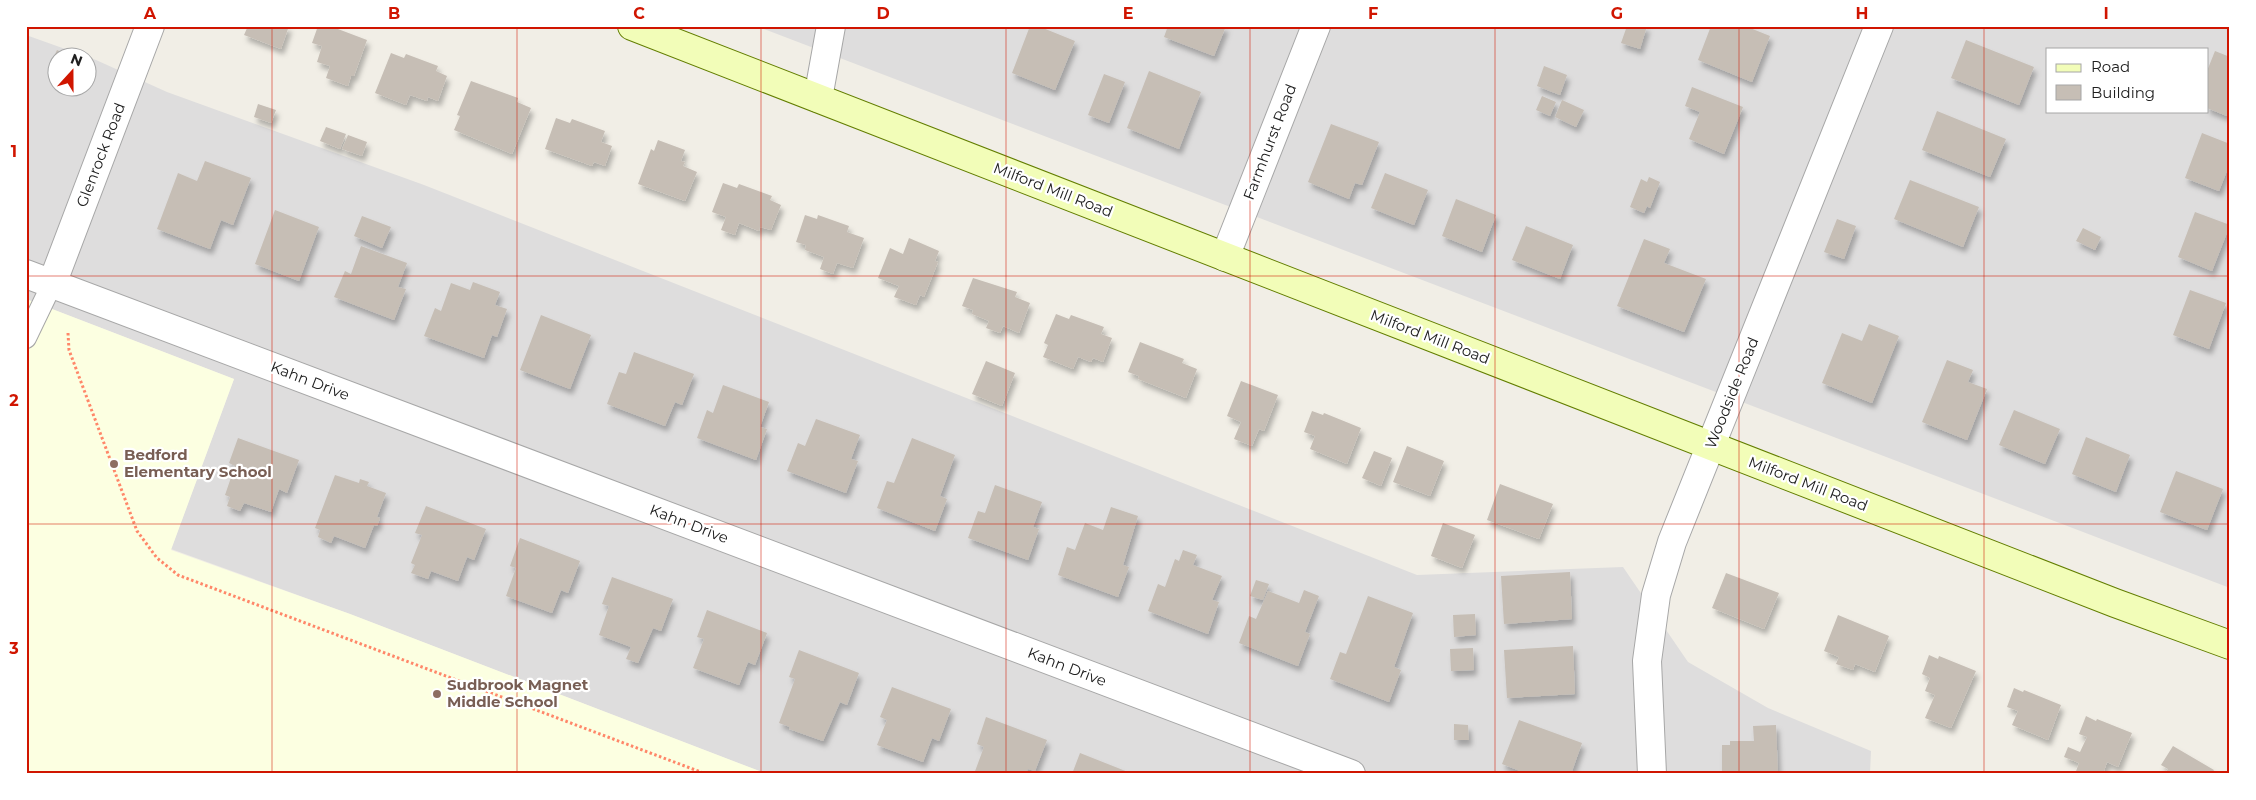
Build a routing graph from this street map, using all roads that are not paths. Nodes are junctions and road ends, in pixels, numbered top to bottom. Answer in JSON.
{"nodes":[{"id":1,"x":150,"y":26,"type":"edge"},
{"id":2,"x":632,"y":26,"type":"edge"},
{"id":3,"x":831,"y":26,"type":"edge"},
{"id":4,"x":1316,"y":26,"type":"edge"},
{"id":5,"x":1879,"y":26,"type":"edge"},
{"id":6,"x":818,"y":98,"type":"junction"},
{"id":7,"x":1225,"y":257,"type":"junction"},
{"id":8,"x":26,"y":274,"type":"edge"},
{"id":9,"x":52,"y":284,"type":"junction"},
{"id":10,"x":26,"y":338,"type":"edge"},
{"id":11,"x":1711,"y":446,"type":"junction"},
{"id":12,"x":2230,"y":645,"type":"edge"},
{"id":13,"x":1351,"y":774,"type":"edge"},
{"id":14,"x":1652,"y":774,"type":"edge"}],
"edges":[{"from":1,"to":9,"type":"street","name":"Glenrock Road"},
{"from":2,"to":6,"type":"main road","name":"Milford Mill Road"},
{"from":3,"to":6,"type":"street"},
{"from":4,"to":7,"type":"street","name":"Farmhurst Road"},
{"from":5,"to":11,"type":"street","name":"Woodside Road"},
{"from":6,"to":7,"type":"main road","name":"Milford Mill Road"},
{"from":7,"to":11,"type":"main road","name":"Milford Mill Road"},
{"from":8,"to":9,"type":"street","name":"Kahn Drive"},
{"from":9,"to":10,"type":"lane"},
{"from":9,"to":13,"type":"street","name":"Kahn Drive"},
{"from":11,"to":12,"type":"main road","name":"Milford Mill Road"},
{"from":11,"to":14,"type":"street","name":"Woodside Road"}]}
